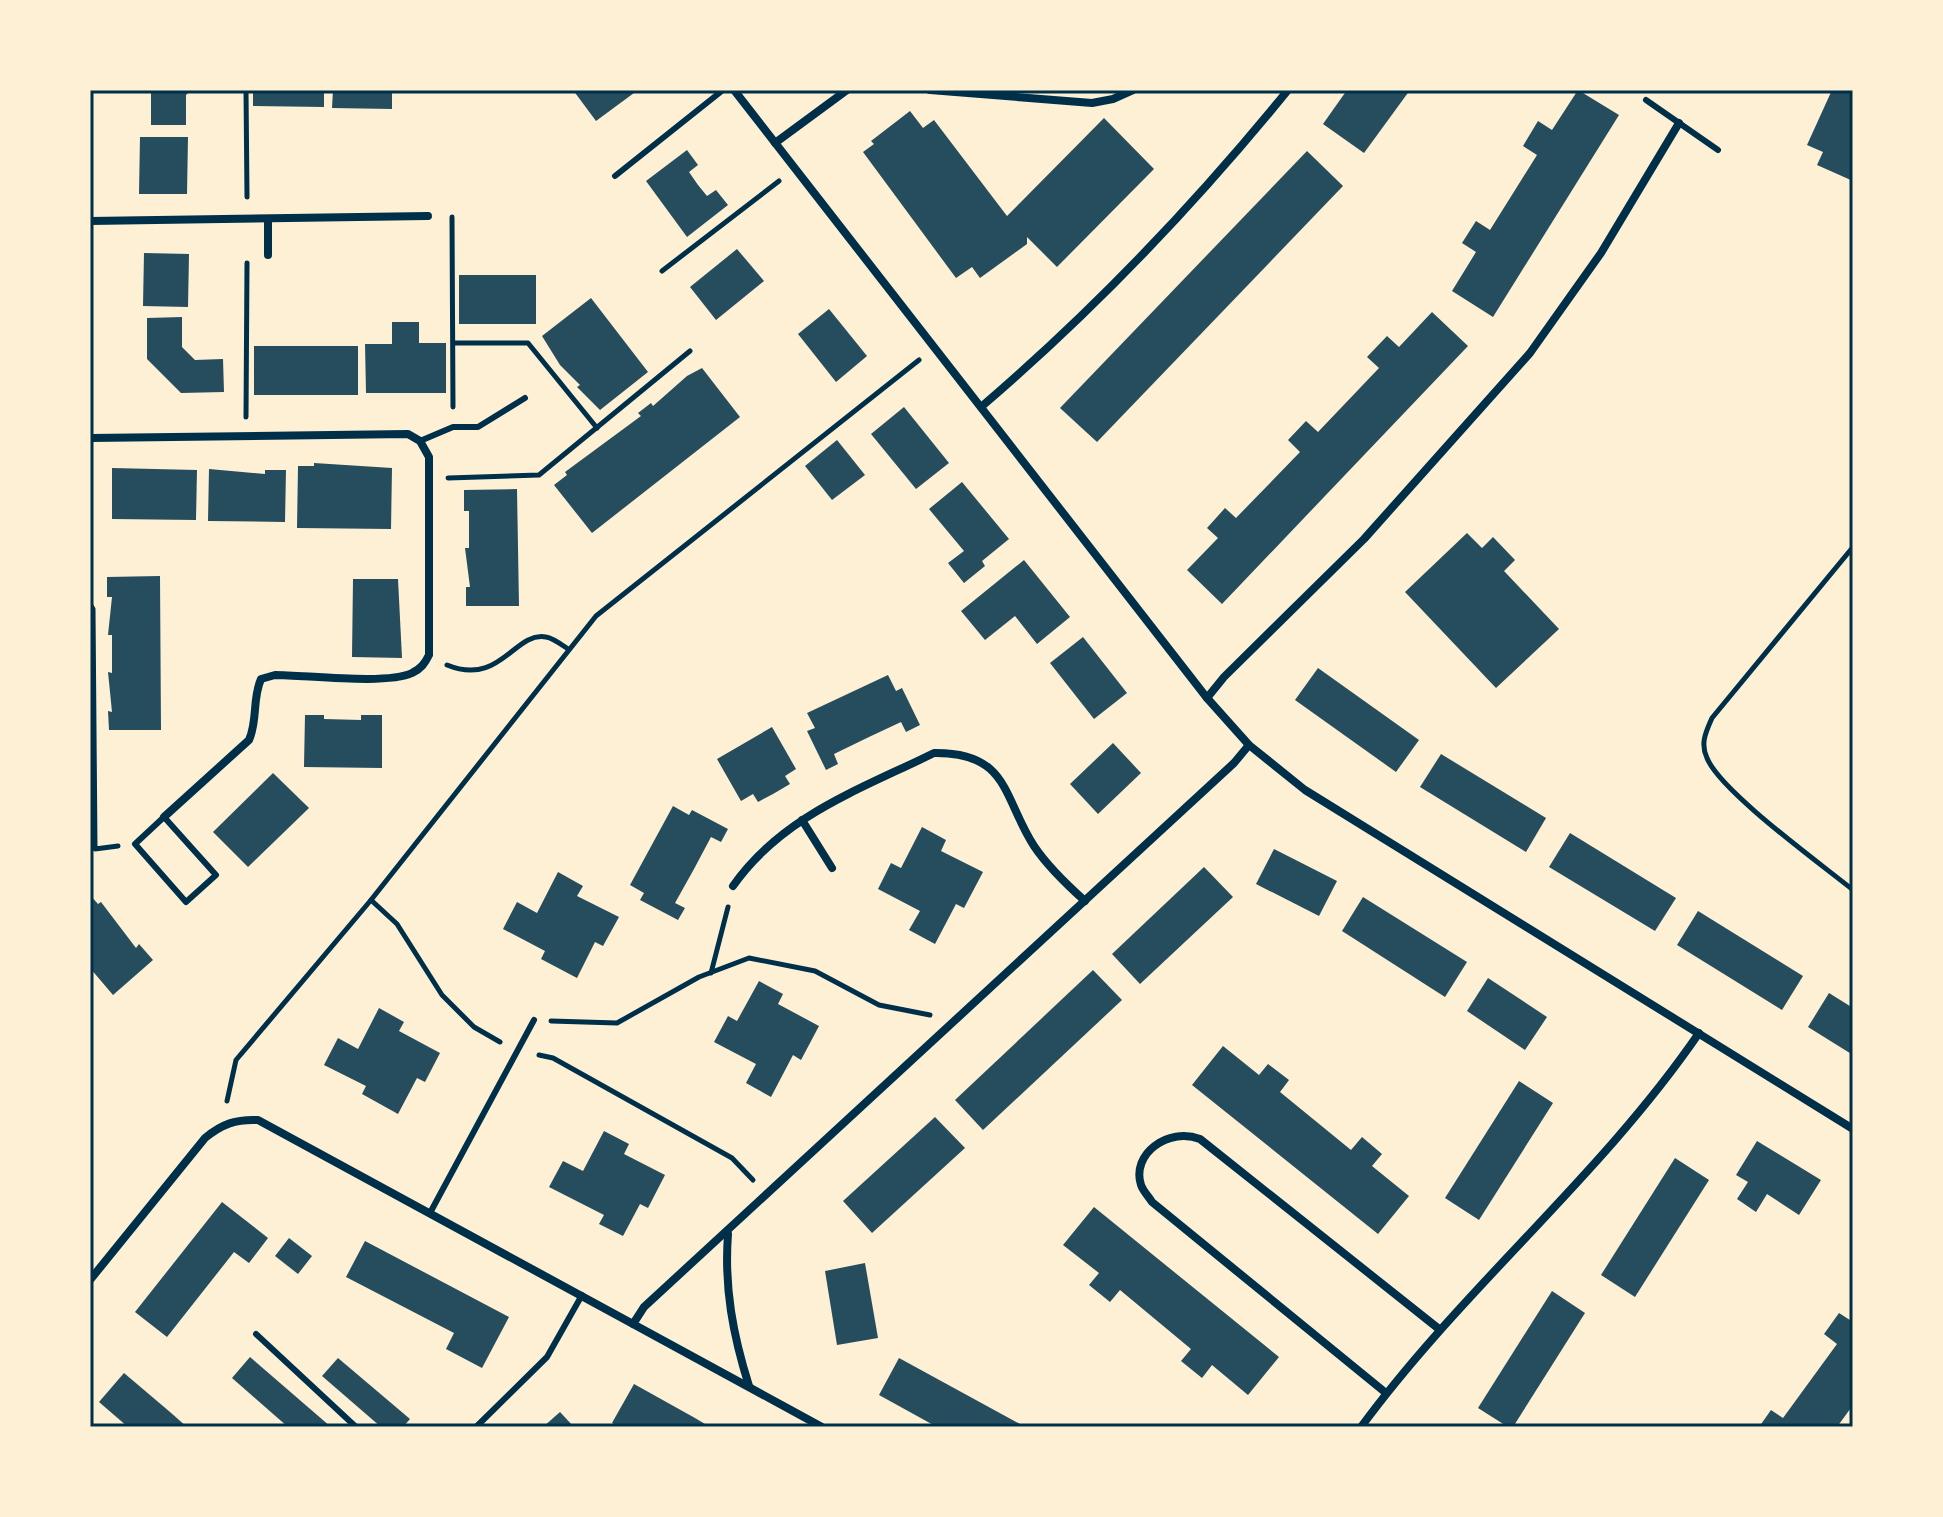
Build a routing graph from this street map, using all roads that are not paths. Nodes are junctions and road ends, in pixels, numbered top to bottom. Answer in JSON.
{"nodes":[{"id":1,"x":723,"y":90,"type":"edge"},
{"id":2,"x":734,"y":90,"type":"edge"},
{"id":3,"x":847,"y":90,"type":"edge"},
{"id":4,"x":930,"y":90,"type":"edge"},
{"id":5,"x":1133,"y":90,"type":"edge"},
{"id":6,"x":1288,"y":90,"type":"edge"},
{"id":7,"x":1646,"y":100,"type":"dead end"},
{"id":8,"x":1679,"y":123,"type":"junction"},
{"id":9,"x":775,"y":143,"type":"junction"},
{"id":10,"x":1718,"y":150,"type":"dead end"},
{"id":11,"x":615,"y":176,"type":"dead end"},
{"id":12,"x":428,"y":216,"type":"road end"},
{"id":13,"x":268,"y":219,"type":"junction"},
{"id":14,"x":90,"y":221,"type":"edge"},
{"id":15,"x":268,"y":255,"type":"dead end"},
{"id":16,"x":525,"y":398,"type":"dead end"},
{"id":17,"x":981,"y":407,"type":"junction"},
{"id":18,"x":90,"y":438,"type":"edge"},
{"id":19,"x":420,"y":441,"type":"junction"},
{"id":20,"x":1207,"y":698,"type":"junction"},
{"id":21,"x":1249,"y":745,"type":"junction"},
{"id":22,"x":164,"y":817,"type":"junction"},
{"id":23,"x":802,"y":820,"type":"junction"},
{"id":24,"x":832,"y":868,"type":"dead end"},
{"id":25,"x":733,"y":886,"type":"road end"},
{"id":26,"x":1085,"y":901,"type":"junction"},
{"id":27,"x":534,"y":1020,"type":"road end"},
{"id":28,"x":1699,"y":1033,"type":"junction"},
{"id":29,"x":1853,"y":1129,"type":"edge"},
{"id":30,"x":430,"y":1213,"type":"junction"},
{"id":31,"x":728,"y":1233,"type":"junction"},
{"id":32,"x":90,"y":1280,"type":"edge"},
{"id":33,"x":582,"y":1295,"type":"junction"},
{"id":34,"x":633,"y":1324,"type":"junction"},
{"id":35,"x":1439,"y":1329,"type":"junction"},
{"id":36,"x":256,"y":1334,"type":"dead end"},
{"id":37,"x":749,"y":1386,"type":"junction"},
{"id":38,"x":1386,"y":1393,"type":"junction"},
{"id":39,"x":356,"y":1427,"type":"edge"},
{"id":40,"x":476,"y":1427,"type":"edge"},
{"id":41,"x":822,"y":1427,"type":"edge"},
{"id":42,"x":1361,"y":1427,"type":"edge"}],
"edges":[{"from":1,"to":11,"type":"lane"},
{"from":2,"to":9,"type":"street"},
{"from":3,"to":9,"type":"street"},
{"from":4,"to":5,"type":"street"},
{"from":6,"to":17,"type":"street"},
{"from":7,"to":8,"type":"lane"},
{"from":8,"to":10,"type":"lane"},
{"from":8,"to":20,"type":"street"},
{"from":9,"to":17,"type":"street"},
{"from":12,"to":13,"type":"street"},
{"from":13,"to":14,"type":"street"},
{"from":13,"to":15,"type":"street"},
{"from":16,"to":19,"type":"lane"},
{"from":17,"to":20,"type":"street"},
{"from":18,"to":19,"type":"street"},
{"from":19,"to":22,"type":"street"},
{"from":20,"to":21,"type":"street"},
{"from":21,"to":26,"type":"street"},
{"from":21,"to":28,"type":"street"},
{"from":22,"to":22,"type":"lane"},
{"from":23,"to":24,"type":"street"},
{"from":23,"to":25,"type":"street"},
{"from":23,"to":26,"type":"street"},
{"from":26,"to":31,"type":"street"},
{"from":27,"to":30,"type":"lane"},
{"from":28,"to":29,"type":"street"},
{"from":28,"to":35,"type":"street"},
{"from":30,"to":32,"type":"street"},
{"from":30,"to":33,"type":"street"},
{"from":31,"to":34,"type":"street"},
{"from":31,"to":37,"type":"street"},
{"from":33,"to":34,"type":"street"},
{"from":33,"to":40,"type":"lane"},
{"from":34,"to":37,"type":"street"},
{"from":35,"to":38,"type":"street"},
{"from":35,"to":38,"type":"street"},
{"from":36,"to":39,"type":"lane"},
{"from":37,"to":41,"type":"street"},
{"from":38,"to":42,"type":"street"}]}
